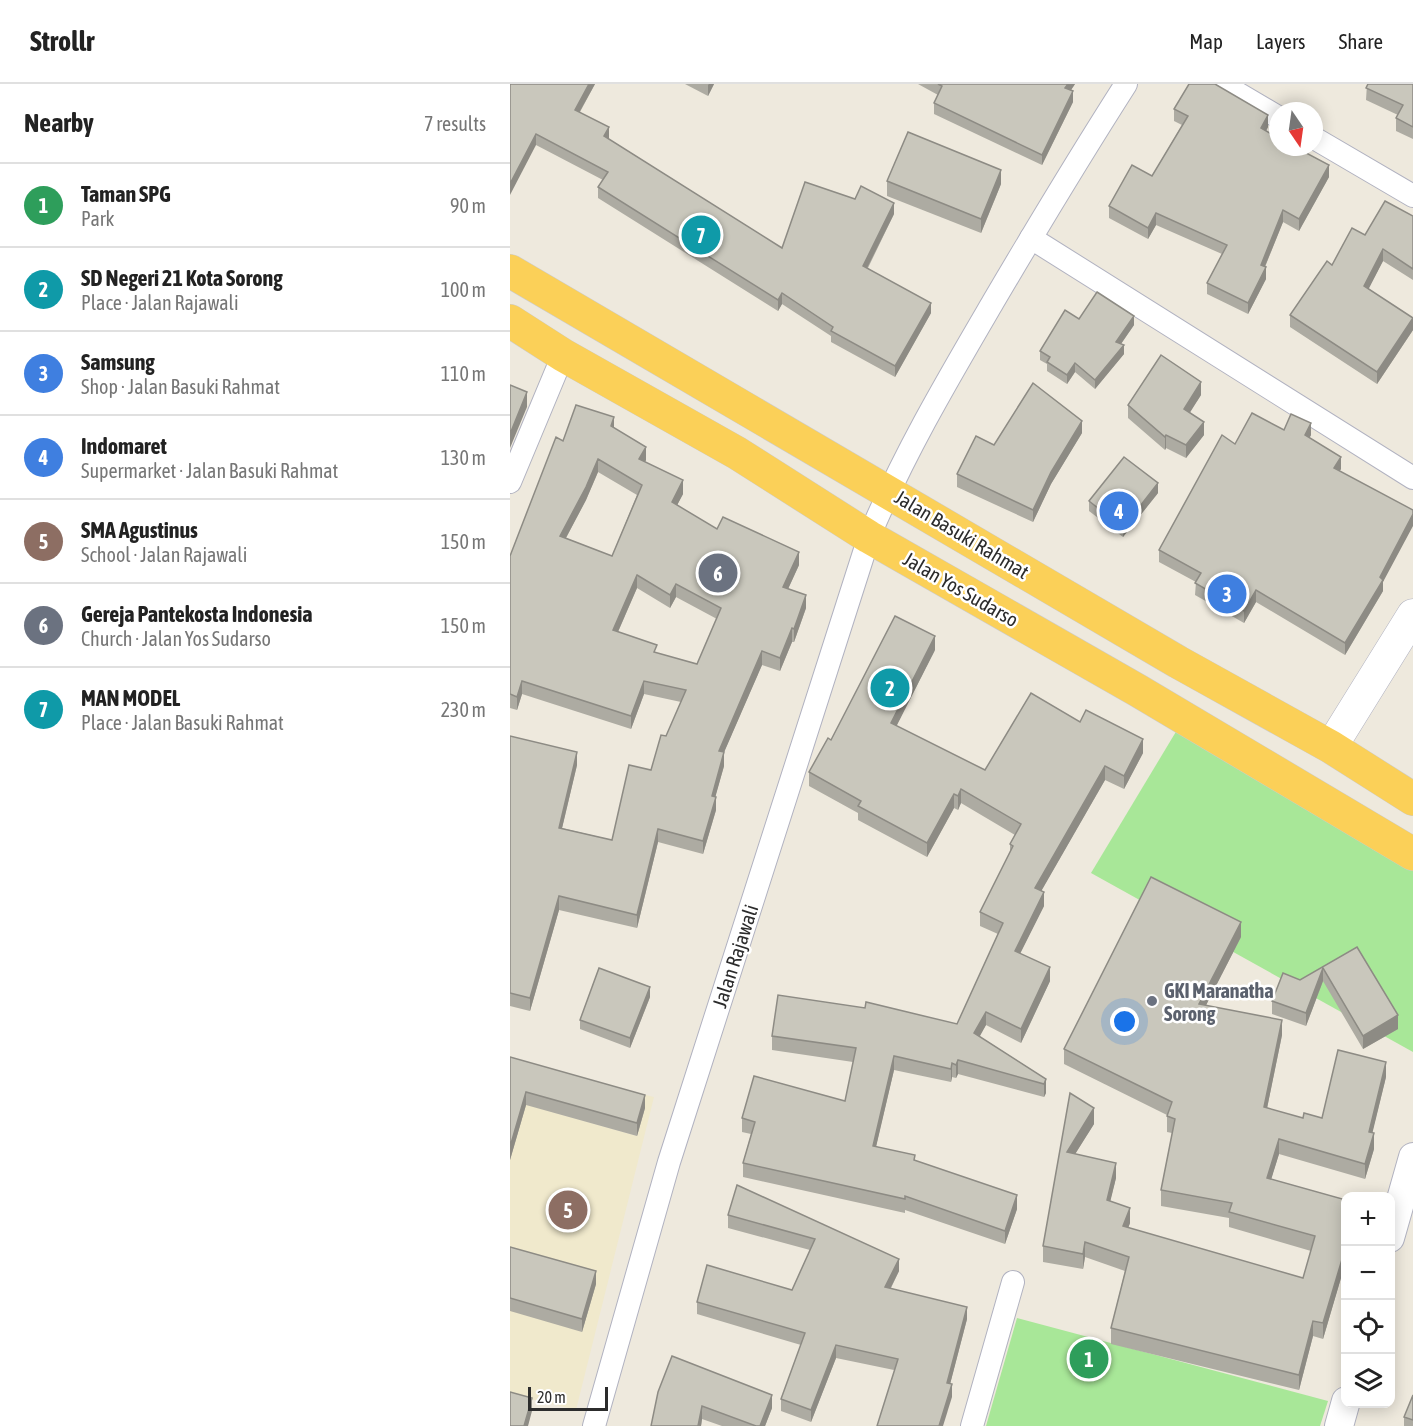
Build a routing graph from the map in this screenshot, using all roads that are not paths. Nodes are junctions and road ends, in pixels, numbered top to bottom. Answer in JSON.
{"nodes":[{"id":1,"x":1126,"y":84,"type":"edge"},
{"id":2,"x":1222,"y":84,"type":"edge"},
{"id":3,"x":1269,"y":112,"type":"edge"},
{"id":4,"x":1323,"y":143,"type":"edge"},
{"id":5,"x":1413,"y":196,"type":"edge"},
{"id":6,"x":1031,"y":238,"type":"junction"},
{"id":7,"x":510,"y":271,"type":"edge"},
{"id":8,"x":510,"y":321,"type":"edge"},
{"id":9,"x":563,"y":355,"type":"junction"},
{"id":10,"x":1413,"y":478,"type":"edge"},
{"id":11,"x":510,"y":482,"type":"edge"},
{"id":12,"x":888,"y":490,"type":"junction"},
{"id":13,"x":869,"y":537,"type":"junction"},
{"id":14,"x":1413,"y":615,"type":"edge"},
{"id":15,"x":1331,"y":747,"type":"junction"},
{"id":16,"x":1413,"y":799,"type":"edge"},
{"id":17,"x":1413,"y":854,"type":"edge"},
{"id":18,"x":1413,"y":1157,"type":"edge"},
{"id":19,"x":1395,"y":1220,"type":"edge"},
{"id":20,"x":1013,"y":1282,"type":"dead end"},
{"id":21,"x":1344,"y":1408,"type":"edge"},
{"id":22,"x":594,"y":1426,"type":"edge"},
{"id":23,"x":972,"y":1426,"type":"edge"},
{"id":24,"x":1339,"y":1426,"type":"edge"}],
"edges":[{"from":1,"to":6,"type":"street","name":"Jalan Rajawali"},
{"from":2,"to":3,"type":"street"},
{"from":4,"to":5,"type":"street"},
{"from":6,"to":10,"type":"street"},
{"from":6,"to":12,"type":"street","name":"Jalan Rajawali"},
{"from":7,"to":12,"type":"highway","name":"Jalan Basuki Rahmat"},
{"from":8,"to":9,"type":"highway","name":"Jalan Yos Sudarso"},
{"from":9,"to":11,"type":"street"},
{"from":9,"to":13,"type":"highway","name":"Jalan Yos Sudarso"},
{"from":12,"to":13,"type":"street","name":"Jalan Rajawali"},
{"from":12,"to":15,"type":"highway","name":"Jalan Basuki Rahmat"},
{"from":13,"to":17,"type":"highway","name":"Jalan Yos Sudarso"},
{"from":13,"to":22,"type":"street","name":"Jalan Rajawali"},
{"from":14,"to":15,"type":"main road"},
{"from":15,"to":16,"type":"highway","name":"Jalan Basuki Rahmat"},
{"from":18,"to":19,"type":"street"},
{"from":20,"to":23,"type":"street"},
{"from":21,"to":24,"type":"street"}]}
